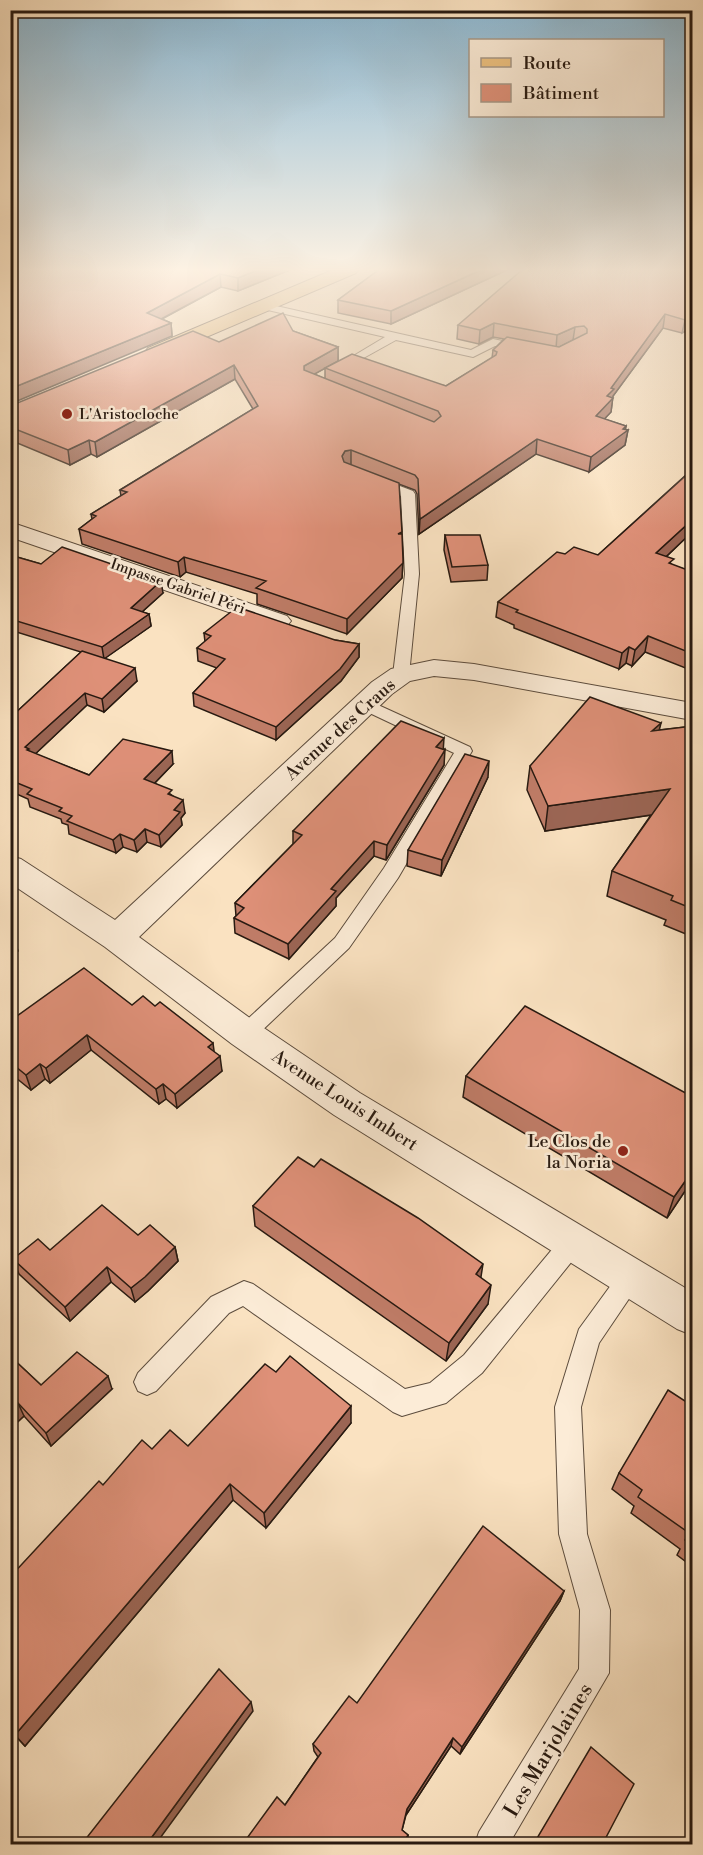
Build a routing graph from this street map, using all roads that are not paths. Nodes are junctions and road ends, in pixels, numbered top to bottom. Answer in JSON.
{"nodes":[{"id":1,"x":145,"y":356,"type":"edge"},
{"id":2,"x":359,"y":356,"type":"edge"},
{"id":3,"x":137,"y":359,"type":"edge"},
{"id":4,"x":382,"y":371,"type":"edge"},
{"id":5,"x":360,"y":474,"type":"edge"},
{"id":6,"x":10,"y":529,"type":"edge"},
{"id":7,"x":301,"y":629,"type":"edge"},
{"id":8,"x":401,"y":675,"type":"junction"},
{"id":9,"x":365,"y":704,"type":"junction"},
{"id":10,"x":693,"y":712,"type":"edge"},
{"id":11,"x":10,"y":867,"type":"edge"},
{"id":12,"x":117,"y":938,"type":"junction"},
{"id":13,"x":245,"y":1034,"type":"junction"},
{"id":14,"x":573,"y":1242,"type":"junction"},
{"id":15,"x":632,"y":1278,"type":"junction"},
{"id":16,"x":693,"y":1315,"type":"edge"},
{"id":17,"x":147,"y":1382,"type":"dead end"},
{"id":18,"x":491,"y":1845,"type":"edge"}],
"edges":[{"from":1,"to":3,"type":"main road"},
{"from":2,"to":4,"type":"lane"},
{"from":5,"to":8,"type":"lane"},
{"from":6,"to":7,"type":"street","name":"Impasse Gabriel Péri"},
{"from":8,"to":9,"type":"street","name":"Avenue des Craus"},
{"from":8,"to":10,"type":"street","name":"Avenue des Craus"},
{"from":9,"to":12,"type":"street","name":"Avenue des Craus"},
{"from":9,"to":13,"type":"lane"},
{"from":11,"to":12,"type":"street","name":"Avenue Louis Imbert"},
{"from":12,"to":13,"type":"street","name":"Avenue Louis Imbert"},
{"from":13,"to":14,"type":"street","name":"Avenue Louis Imbert"},
{"from":14,"to":15,"type":"street","name":"Avenue Louis Imbert"},
{"from":14,"to":17,"type":"lane"},
{"from":15,"to":16,"type":"street","name":"Avenue Louis Imbert"},
{"from":15,"to":18,"type":"lane","name":"Les Marjolaines"}]}
